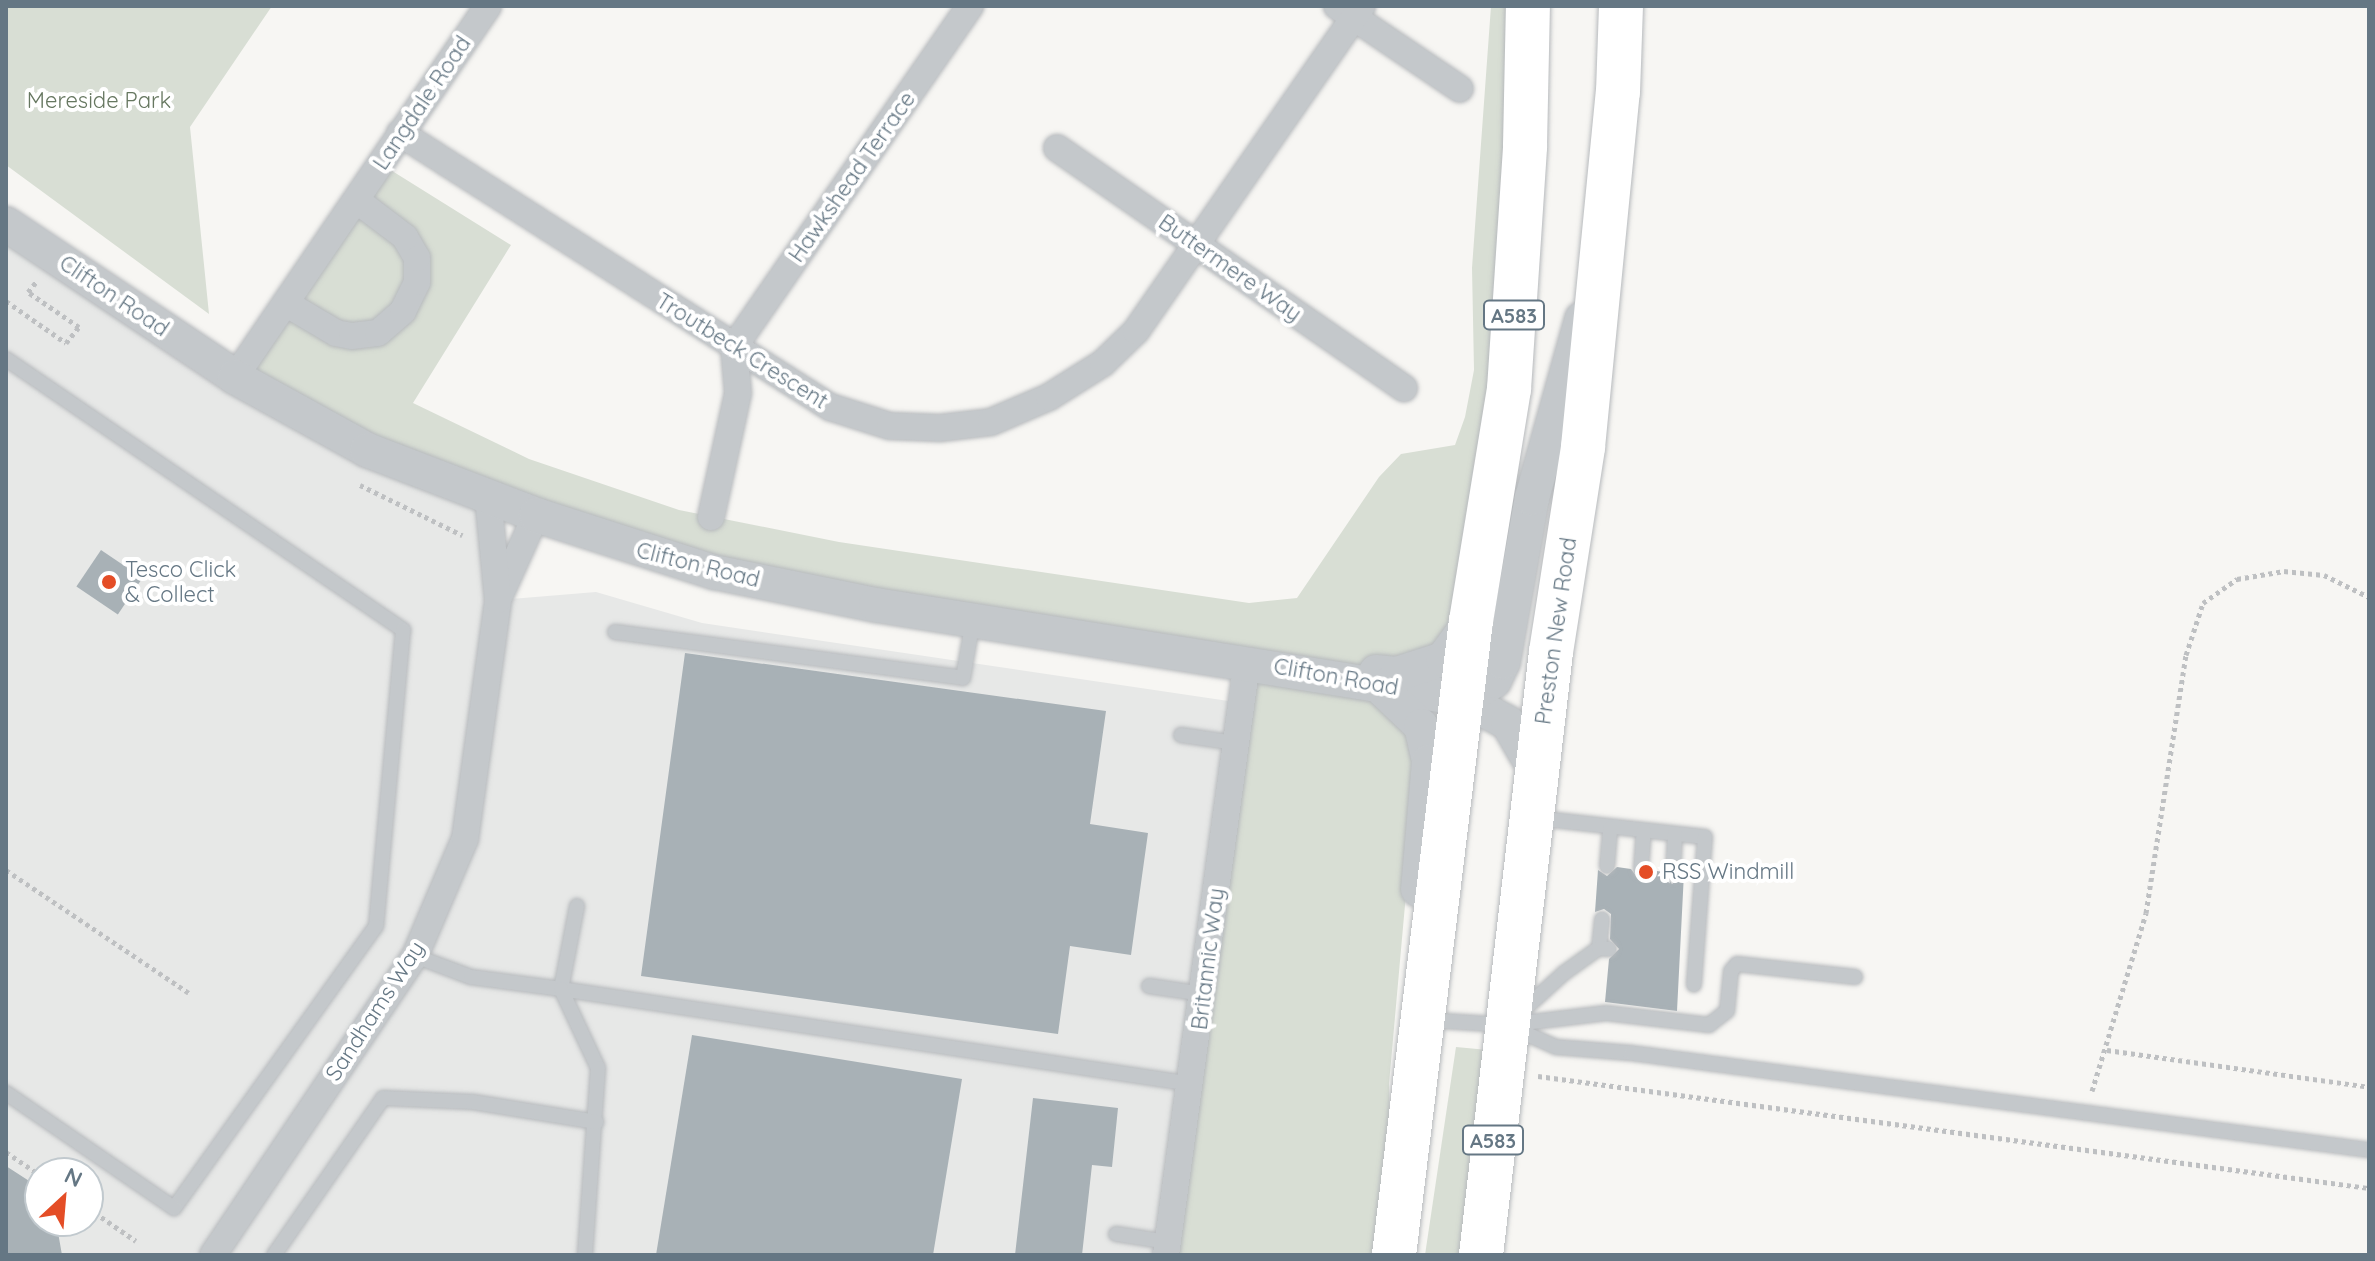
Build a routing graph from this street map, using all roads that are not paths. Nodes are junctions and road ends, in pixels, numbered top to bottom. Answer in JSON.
{"nodes":[{"id":1,"x":488,"y":6,"type":"edge"},
{"id":2,"x":970,"y":6,"type":"edge"},
{"id":3,"x":1528,"y":6,"type":"edge"},
{"id":4,"x":1621,"y":6,"type":"edge"},
{"id":5,"x":1351,"y":10,"type":"edge"},
{"id":6,"x":1460,"y":89,"type":"dead end"},
{"id":7,"x":400,"y":133,"type":"junction"},
{"id":8,"x":1057,"y":148,"type":"dead end"},
{"id":9,"x":356,"y":200,"type":"junction"},
{"id":10,"x":6,"y":224,"type":"edge"},
{"id":11,"x":1605,"y":238,"type":"junction"},
{"id":12,"x":1199,"y":247,"type":"junction"},
{"id":13,"x":287,"y":304,"type":"junction"},
{"id":14,"x":734,"y":347,"type":"junction"},
{"id":15,"x":6,"y":359,"type":"edge"},
{"id":16,"x":235,"y":377,"type":"junction"},
{"id":17,"x":1404,"y":388,"type":"dead end"},
{"id":18,"x":488,"y":496,"type":"junction"},
{"id":19,"x":536,"y":515,"type":"junction"},
{"id":20,"x":711,"y":517,"type":"dead end"},
{"id":21,"x":498,"y":600,"type":"junction"},
{"id":22,"x":973,"y":620,"type":"junction"},
{"id":23,"x":1471,"y":621,"type":"junction"},
{"id":24,"x":615,"y":632,"type":"dead end"},
{"id":25,"x":1255,"y":663,"type":"junction"},
{"id":26,"x":1379,"y":686,"type":"junction"},
{"id":27,"x":1464,"y":699,"type":"junction"},
{"id":28,"x":1181,"y":735,"type":"dead end"},
{"id":29,"x":1236,"y":743,"type":"junction"},
{"id":30,"x":1537,"y":773,"type":"junction"},
{"id":31,"x":1532,"y":817,"type":"junction"},
{"id":32,"x":1610,"y":828,"type":"junction"},
{"id":33,"x":1644,"y":831,"type":"junction"},
{"id":34,"x":1675,"y":834,"type":"junction"},
{"id":35,"x":1607,"y":866,"type":"dead end"},
{"id":36,"x":1641,"y":870,"type":"dead end"},
{"id":37,"x":1673,"y":874,"type":"dead end"},
{"id":38,"x":577,"y":906,"type":"dead end"},
{"id":39,"x":1602,"y":919,"type":"dead end"},
{"id":40,"x":415,"y":956,"type":"junction"},
{"id":41,"x":1855,"y":977,"type":"dead end"},
{"id":42,"x":1694,"y":985,"type":"dead end"},
{"id":43,"x":1149,"y":986,"type":"dead end"},
{"id":44,"x":561,"y":989,"type":"junction"},
{"id":45,"x":1203,"y":994,"type":"junction"},
{"id":46,"x":1427,"y":1020,"type":"junction"},
{"id":47,"x":1507,"y":1025,"type":"junction"},
{"id":48,"x":1193,"y":1085,"type":"junction"},
{"id":49,"x":6,"y":1093,"type":"edge"},
{"id":50,"x":596,"y":1122,"type":"junction"},
{"id":51,"x":2369,"y":1150,"type":"edge"},
{"id":52,"x":1116,"y":1234,"type":"dead end"},
{"id":53,"x":1167,"y":1248,"type":"edge"},
{"id":54,"x":213,"y":1255,"type":"edge"},
{"id":55,"x":274,"y":1255,"type":"edge"},
{"id":56,"x":585,"y":1255,"type":"edge"},
{"id":57,"x":1394,"y":1255,"type":"edge"},
{"id":58,"x":1481,"y":1255,"type":"edge"}],
"edges":[{"from":1,"to":7,"type":"street","name":"Langdale Road"},
{"from":2,"to":14,"type":"street","name":"Hawkshead Terrace"},
{"from":3,"to":23,"type":"highway","number":"A583"},
{"from":4,"to":11,"type":"highway","name":"Preston New Road","number":"A583"},
{"from":5,"to":6,"type":"street"},
{"from":5,"to":12,"type":"street","name":"Troutbeck Crescent"},
{"from":7,"to":9,"type":"street","name":"Langdale Road"},
{"from":7,"to":14,"type":"street","name":"Troutbeck Crescent"},
{"from":8,"to":12,"type":"street","name":"Buttermere Way"},
{"from":9,"to":13,"type":"street","name":"Langdale Road"},
{"from":9,"to":13,"type":"street"},
{"from":10,"to":16,"type":"street","name":"Clifton Road"},
{"from":11,"to":27,"type":"street","number":"A583"},
{"from":11,"to":30,"type":"highway","name":"Preston New Road","number":"A583"},
{"from":12,"to":14,"type":"street","name":"Troutbeck Crescent"},
{"from":12,"to":17,"type":"street","name":"Buttermere Way"},
{"from":13,"to":16,"type":"street","name":"Langdale Road"},
{"from":14,"to":20,"type":"street"},
{"from":15,"to":49,"type":"lane"},
{"from":16,"to":18,"type":"street","name":"Clifton Road"},
{"from":18,"to":19,"type":"street","name":"Clifton Road"},
{"from":18,"to":21,"type":"street","name":"Sandhams Way"},
{"from":19,"to":21,"type":"street","name":"Sandhams Way"},
{"from":19,"to":22,"type":"street","name":"Clifton Road"},
{"from":21,"to":40,"type":"street","name":"Sandhams Way"},
{"from":22,"to":24,"type":"lane"},
{"from":22,"to":25,"type":"street","name":"Clifton Road"},
{"from":23,"to":25,"type":"street"},
{"from":23,"to":27,"type":"highway","number":"A583"},
{"from":25,"to":26,"type":"street","name":"Clifton Road"},
{"from":25,"to":29,"type":"street","name":"Britannic Way"},
{"from":26,"to":27,"type":"street","name":"Clifton Road"},
{"from":26,"to":46,"type":"street"},
{"from":27,"to":30,"type":"street","name":"Clifton Road"},
{"from":27,"to":46,"type":"highway","number":"A583"},
{"from":28,"to":29,"type":"lane"},
{"from":29,"to":45,"type":"street","name":"Britannic Way"},
{"from":30,"to":31,"type":"highway","name":"Preston New Road","number":"A583"},
{"from":31,"to":32,"type":"lane"},
{"from":31,"to":47,"type":"highway","name":"Preston New Road","number":"A583"},
{"from":32,"to":33,"type":"lane"},
{"from":32,"to":35,"type":"lane"},
{"from":33,"to":34,"type":"lane"},
{"from":33,"to":36,"type":"lane"},
{"from":34,"to":37,"type":"lane"},
{"from":34,"to":42,"type":"lane"},
{"from":38,"to":44,"type":"lane"},
{"from":39,"to":47,"type":"lane"},
{"from":40,"to":44,"type":"lane"},
{"from":40,"to":54,"type":"street","name":"Sandhams Way"},
{"from":41,"to":47,"type":"lane"},
{"from":43,"to":45,"type":"lane"},
{"from":44,"to":48,"type":"lane"},
{"from":44,"to":50,"type":"lane"},
{"from":45,"to":48,"type":"street","name":"Britannic Way"},
{"from":46,"to":47,"type":"lane"},
{"from":46,"to":57,"type":"highway","number":"A583"},
{"from":47,"to":51,"type":"lane"},
{"from":47,"to":58,"type":"highway","name":"Preston New Road","number":"A583"},
{"from":48,"to":53,"type":"street","name":"Britannic Way"},
{"from":50,"to":55,"type":"lane"},
{"from":50,"to":56,"type":"lane"},
{"from":52,"to":53,"type":"lane"}]}
